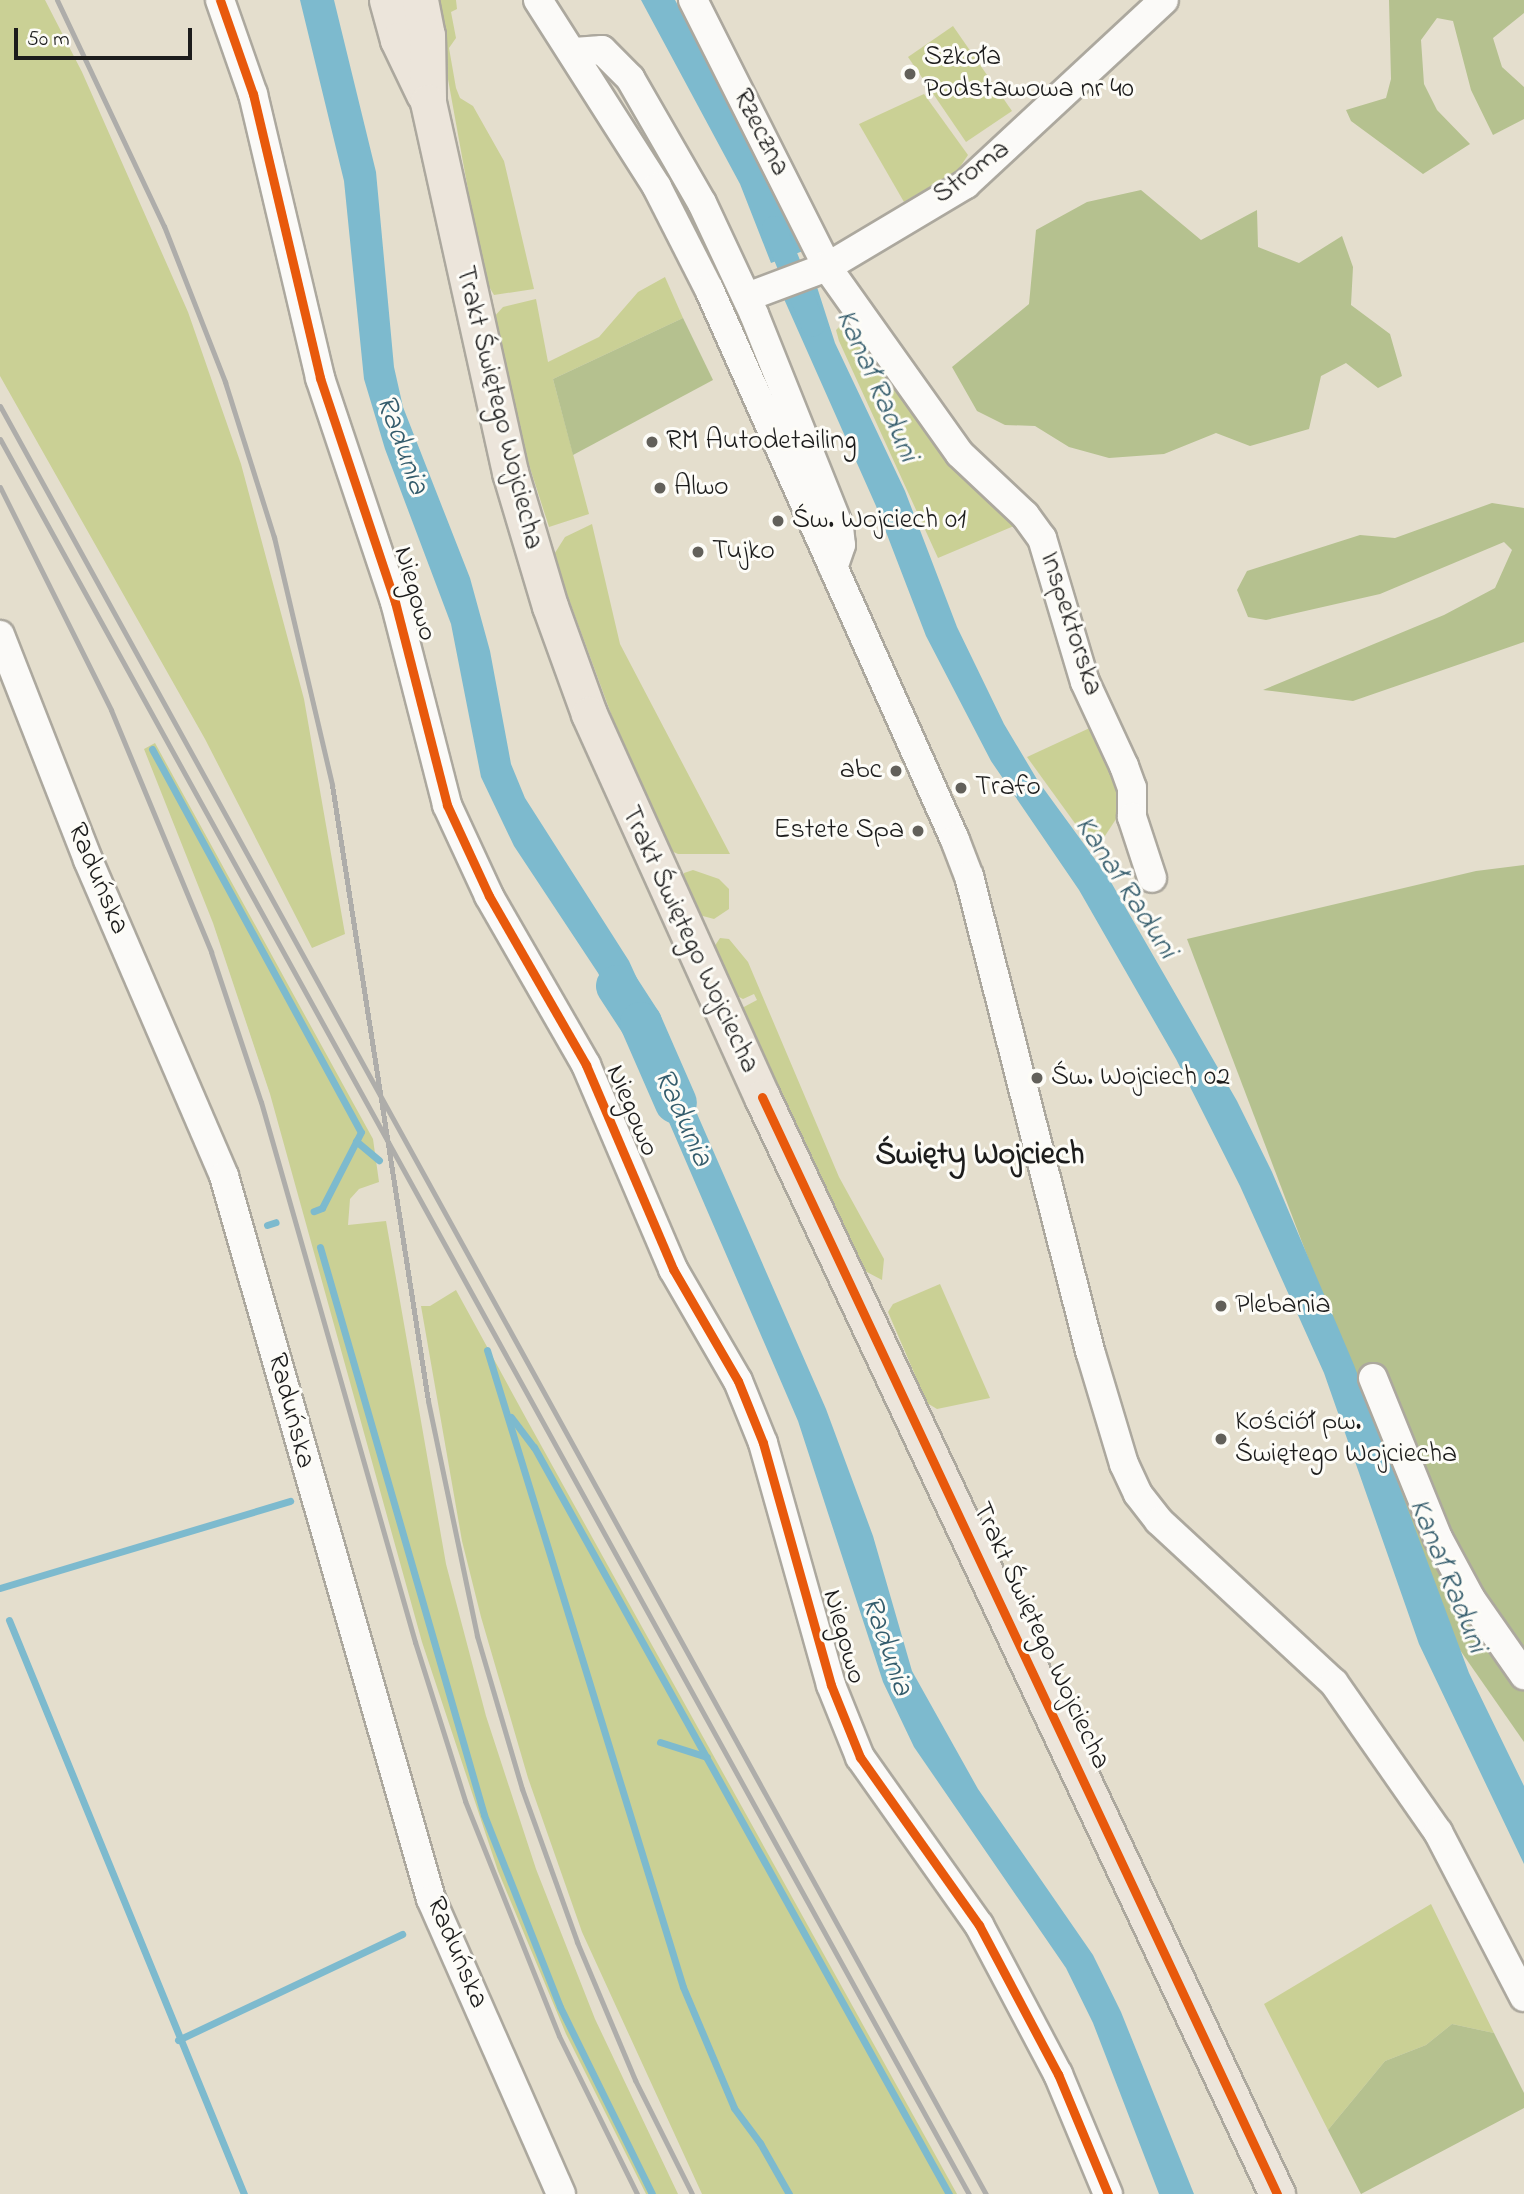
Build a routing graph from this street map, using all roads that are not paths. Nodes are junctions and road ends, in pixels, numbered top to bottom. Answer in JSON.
{"nodes":[{"id":1,"x":220,"y":0,"type":"edge"},
{"id":2,"x":387,"y":0,"type":"edge"},
{"id":3,"x":420,"y":0,"type":"edge"},
{"id":4,"x":538,"y":0,"type":"edge"},
{"id":5,"x":693,"y":0,"type":"edge"},
{"id":6,"x":1164,"y":0,"type":"edge"},
{"id":7,"x":574,"y":52,"type":"junction"},
{"id":8,"x":428,"y":102,"type":"junction"},
{"id":9,"x":822,"y":269,"type":"junction"},
{"id":10,"x":747,"y":297,"type":"junction"},
{"id":11,"x":833,"y":568,"type":"junction"},
{"id":12,"x":0,"y":635,"type":"edge"},
{"id":13,"x":1152,"y":878,"type":"dead end"},
{"id":14,"x":1373,"y":1378,"type":"dead end"},
{"id":15,"x":1524,"y":1675,"type":"edge"},
{"id":16,"x":1524,"y":1997,"type":"edge"},
{"id":17,"x":561,"y":2194,"type":"edge"},
{"id":18,"x":1108,"y":2194,"type":"edge"},
{"id":19,"x":1277,"y":2194,"type":"edge"}],
"edges":[{"from":1,"to":18,"type":"street","name":"Niegowo"},
{"from":2,"to":8,"type":"main road","name":"Trakt Świętego Wojciecha"},
{"from":3,"to":8,"type":"main road","name":"Trakt Świętego Wojciecha"},
{"from":4,"to":7,"type":"street"},
{"from":5,"to":9,"type":"street","name":"Rzeczna"},
{"from":6,"to":9,"type":"street","name":"Stroma"},
{"from":7,"to":10,"type":"street"},
{"from":7,"to":11,"type":"street"},
{"from":8,"to":19,"type":"main road","name":"Trakt Świętego Wojciecha"},
{"from":9,"to":10,"type":"street","name":"Stroma"},
{"from":9,"to":13,"type":"street","name":"Inspektorska"},
{"from":10,"to":11,"type":"street"},
{"from":11,"to":16,"type":"street"},
{"from":12,"to":17,"type":"street","name":"Raduńska"},
{"from":14,"to":15,"type":"street"}]}
